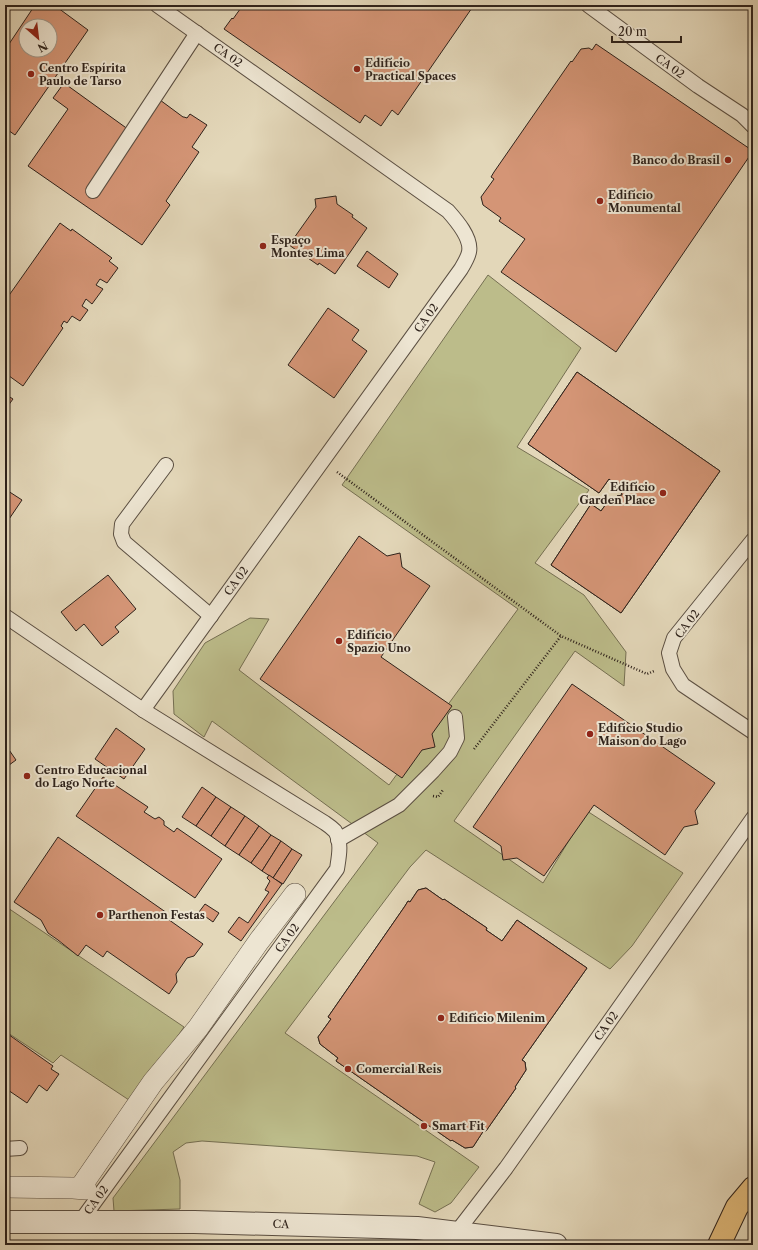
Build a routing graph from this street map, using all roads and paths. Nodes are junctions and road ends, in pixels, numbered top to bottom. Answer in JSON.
{"nodes":[{"id":1,"x":157,"y":5,"type":"edge"},
{"id":2,"x":588,"y":5,"type":"edge"},
{"id":3,"x":197,"y":33,"type":"junction"},
{"id":4,"x":753,"y":126,"type":"edge"},
{"id":5,"x":93,"y":191,"type":"dead end"},
{"id":6,"x":322,"y":461,"type":"junction"},
{"id":7,"x":166,"y":465,"type":"dead end"},
{"id":8,"x":753,"y":540,"type":"edge"},
{"id":9,"x":5,"y":616,"type":"edge"},
{"id":10,"x":211,"y":616,"type":"junction"},
{"id":11,"x":561,"y":636,"type":"junction"},
{"id":12,"x":672,"y":665,"type":"junction"},
{"id":13,"x":143,"y":710,"type":"junction"},
{"id":14,"x":454,"y":717,"type":"dead end"},
{"id":15,"x":753,"y":732,"type":"edge"},
{"id":16,"x":471,"y":753,"type":"dead end"},
{"id":17,"x":447,"y":784,"type":"dead end"},
{"id":18,"x":419,"y":785,"type":"junction"},
{"id":19,"x":753,"y":818,"type":"edge"},
{"id":20,"x":338,"y":840,"type":"junction"},
{"id":21,"x":295,"y":894,"type":"dead end"},
{"id":22,"x":20,"y":1148,"type":"dead end"},
{"id":23,"x":5,"y":1149,"type":"edge"},
{"id":24,"x":5,"y":1187,"type":"edge"},
{"id":25,"x":753,"y":1188,"type":"edge"},
{"id":26,"x":5,"y":1222,"type":"edge"},
{"id":27,"x":80,"y":1222,"type":"junction"},
{"id":28,"x":456,"y":1233,"type":"junction"},
{"id":29,"x":556,"y":1245,"type":"edge"},
{"id":30,"x":719,"y":1245,"type":"edge"}],
"edges":[{"from":1,"to":3,"type":"lane","name":"CA 02"},
{"from":2,"to":4,"type":"lane","name":"CA 02"},
{"from":3,"to":5,"type":"lane"},
{"from":3,"to":6,"type":"lane","name":"CA 02"},
{"from":6,"to":10,"type":"lane","name":"CA 02"},
{"from":6,"to":11,"type":"path"},
{"from":7,"to":10,"type":"lane"},
{"from":8,"to":12,"type":"lane","name":"CA 02"},
{"from":9,"to":13,"type":"lane"},
{"from":10,"to":13,"type":"lane","name":"CA 02"},
{"from":11,"to":12,"type":"path"},
{"from":11,"to":16,"type":"path"},
{"from":12,"to":15,"type":"lane","name":"CA 02"},
{"from":13,"to":20,"type":"lane"},
{"from":14,"to":18,"type":"lane"},
{"from":17,"to":18,"type":"path"},
{"from":18,"to":20,"type":"lane"},
{"from":19,"to":28,"type":"lane","name":"CA 02"},
{"from":20,"to":27,"type":"lane","name":"CA 02"},
{"from":21,"to":24,"type":"street"},
{"from":22,"to":23,"type":"lane"},
{"from":25,"to":30,"type":"main road"},
{"from":26,"to":27,"type":"street","name":"CA"},
{"from":27,"to":28,"type":"street","name":"CA"},
{"from":28,"to":29,"type":"street","name":"CA"}]}
